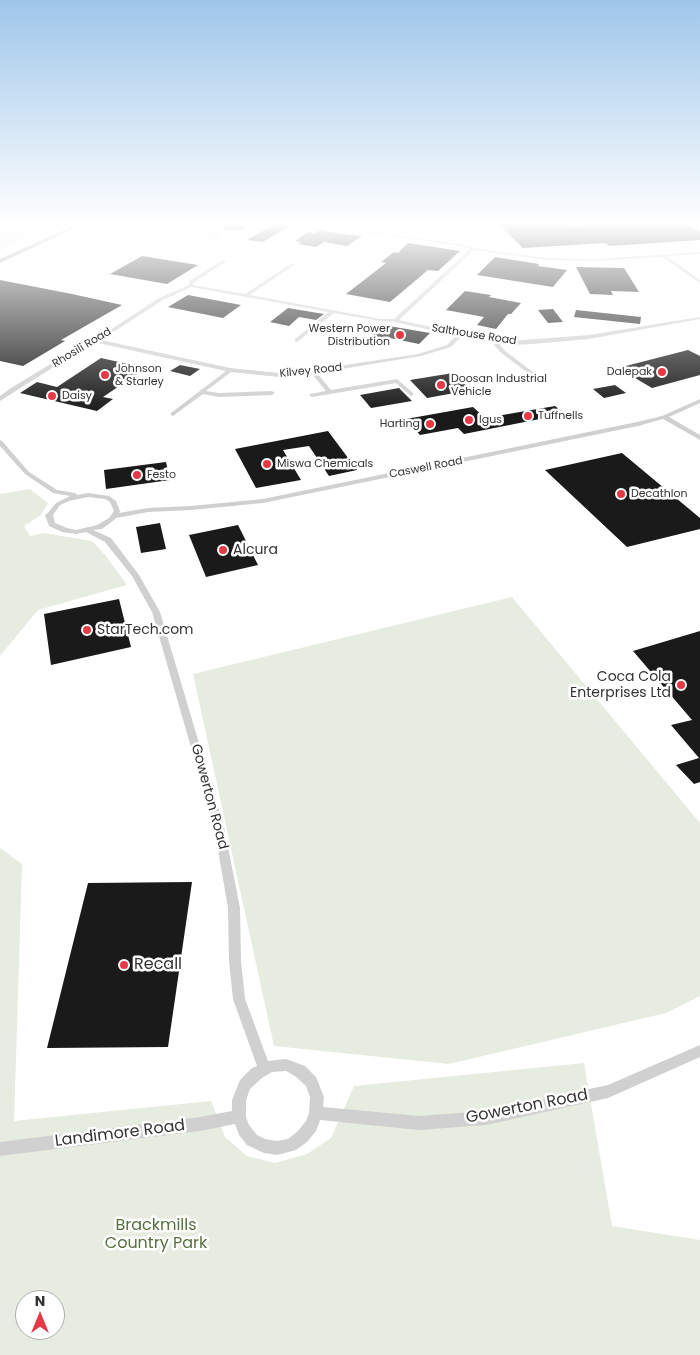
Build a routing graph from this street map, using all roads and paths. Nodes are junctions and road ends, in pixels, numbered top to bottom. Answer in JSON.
{"nodes":[{"id":1,"x":188,"y":287,"type":"edge"},
{"id":2,"x":199,"y":287,"type":"edge"},
{"id":3,"x":258,"y":287,"type":"edge"},
{"id":4,"x":432,"y":287,"type":"edge"},
{"id":5,"x":247,"y":295,"type":"junction"},
{"id":6,"x":334,"y":311,"type":"junction"},
{"id":7,"x":700,"y":318,"type":"edge"},
{"id":8,"x":395,"y":321,"type":"junction"},
{"id":9,"x":460,"y":335,"type":"junction"},
{"id":10,"x":297,"y":340,"type":"dead end"},
{"id":11,"x":97,"y":341,"type":"junction"},
{"id":12,"x":500,"y":341,"type":"junction"},
{"id":13,"x":230,"y":370,"type":"junction"},
{"id":14,"x":314,"y":372,"type":"junction"},
{"id":15,"x":536,"y":377,"type":"dead end"},
{"id":16,"x":13,"y":389,"type":"junction"},
{"id":17,"x":0,"y":392,"type":"edge"},
{"id":18,"x":202,"y":392,"type":"junction"},
{"id":19,"x":330,"y":392,"type":"junction"},
{"id":20,"x":272,"y":393,"type":"dead end"},
{"id":21,"x":411,"y":394,"type":"dead end"},
{"id":22,"x":312,"y":395,"type":"dead end"},
{"id":23,"x":0,"y":400,"type":"edge"},
{"id":24,"x":700,"y":401,"type":"edge"},
{"id":25,"x":173,"y":414,"type":"dead end"},
{"id":26,"x":664,"y":417,"type":"junction"},
{"id":27,"x":700,"y":438,"type":"edge"},
{"id":28,"x":0,"y":442,"type":"edge"},
{"id":29,"x":55,"y":492,"type":"junction"},
{"id":30,"x":78,"y":496,"type":"junction"},
{"id":31,"x":58,"y":504,"type":"junction"},
{"id":32,"x":116,"y":506,"type":"junction"},
{"id":33,"x":148,"y":510,"type":"junction"},
{"id":34,"x":115,"y":516,"type":"junction"},
{"id":35,"x":108,"y":522,"type":"junction"},
{"id":36,"x":88,"y":530,"type":"junction"},
{"id":37,"x":108,"y":540,"type":"junction"},
{"id":38,"x":700,"y":1051,"type":"edge"},
{"id":39,"x":264,"y":1069,"type":"junction"},
{"id":40,"x":316,"y":1113,"type":"junction"},
{"id":41,"x":239,"y":1117,"type":"junction"},
{"id":42,"x":0,"y":1149,"type":"edge"}],
"edges":[{"from":1,"to":11,"type":"street","name":"Rhosili Road"},
{"from":2,"to":5,"type":"street","name":"Salthouse Road"},
{"from":3,"to":5,"type":"street"},
{"from":4,"to":8,"type":"street"},
{"from":5,"to":6,"type":"street","name":"Salthouse Road"},
{"from":6,"to":8,"type":"street","name":"Salthouse Road"},
{"from":6,"to":10,"type":"street"},
{"from":7,"to":12,"type":"street","name":"Salthouse Road"},
{"from":8,"to":9,"type":"street","name":"Salthouse Road"},
{"from":9,"to":12,"type":"street","name":"Salthouse Road"},
{"from":9,"to":14,"type":"street","name":"Kilvey Road"},
{"from":11,"to":13,"type":"street","name":"Kilvey Road"},
{"from":11,"to":16,"type":"street","name":"Rhosili Road"},
{"from":12,"to":15,"type":"street"},
{"from":13,"to":14,"type":"street","name":"Kilvey Road"},
{"from":13,"to":18,"type":"street"},
{"from":14,"to":19,"type":"street"},
{"from":16,"to":17,"type":"street","name":"Rhosili Road"},
{"from":16,"to":23,"type":"street","name":"Rhosili Road"},
{"from":18,"to":20,"type":"street"},
{"from":18,"to":25,"type":"street"},
{"from":19,"to":21,"type":"street"},
{"from":19,"to":22,"type":"street"},
{"from":24,"to":26,"type":"street","name":"Caswell Road"},
{"from":26,"to":27,"type":"street"},
{"from":26,"to":33,"type":"street","name":"Caswell Road"},
{"from":28,"to":29,"type":"street"},
{"from":29,"to":30,"type":"street"},
{"from":29,"to":31,"type":"street"},
{"from":30,"to":31,"type":"street"},
{"from":30,"to":32,"type":"street"},
{"from":31,"to":36,"type":"street"},
{"from":32,"to":33,"type":"street","name":"Caswell Road"},
{"from":32,"to":34,"type":"street"},
{"from":33,"to":34,"type":"street","name":"Caswell Road"},
{"from":34,"to":35,"type":"street"},
{"from":35,"to":36,"type":"street"},
{"from":35,"to":37,"type":"street"},
{"from":36,"to":37,"type":"street","name":"Gowerton Road"},
{"from":37,"to":39,"type":"street","name":"Gowerton Road"},
{"from":38,"to":40,"type":"street","name":"Gowerton Road"},
{"from":39,"to":40,"type":"street"},
{"from":39,"to":41,"type":"street"},
{"from":40,"to":41,"type":"street"},
{"from":41,"to":42,"type":"street","name":"Landimore Road"}]}
